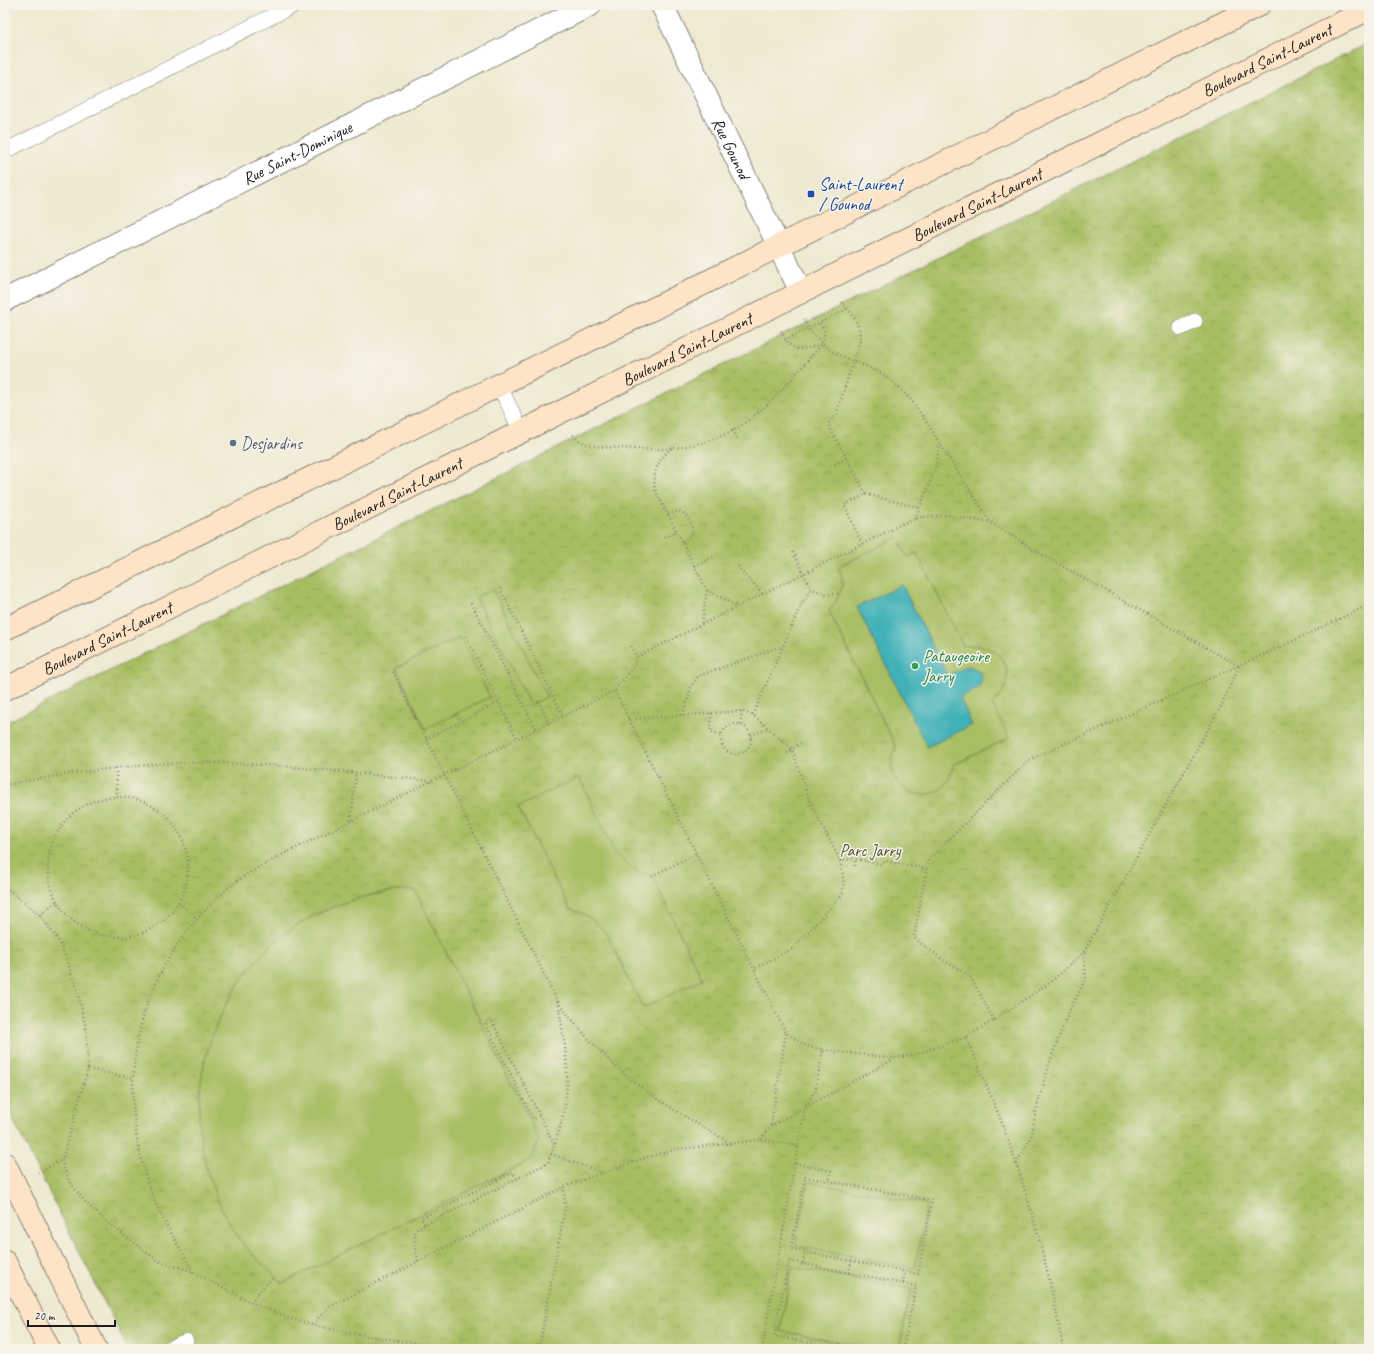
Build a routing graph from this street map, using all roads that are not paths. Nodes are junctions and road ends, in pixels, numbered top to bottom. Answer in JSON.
{"nodes":[{"id":1,"x":294,"y":5,"type":"edge"},
{"id":2,"x":590,"y":5,"type":"edge"},
{"id":3,"x":662,"y":5,"type":"edge"},
{"id":4,"x":1259,"y":5,"type":"edge"},
{"id":5,"x":1369,"y":9,"type":"edge"},
{"id":6,"x":5,"y":151,"type":"edge"},
{"id":7,"x":778,"y":245,"type":"junction"},
{"id":8,"x":801,"y":292,"type":"junction"},
{"id":9,"x":5,"y":300,"type":"edge"},
{"id":10,"x":1195,"y":321,"type":"dead end"},
{"id":11,"x":1181,"y":328,"type":"dead end"},
{"id":12,"x":498,"y":385,"type":"junction"},
{"id":13,"x":521,"y":431,"type":"junction"},
{"id":14,"x":5,"y":629,"type":"edge"},
{"id":15,"x":5,"y":689,"type":"edge"},
{"id":16,"x":5,"y":1164,"type":"edge"},
{"id":17,"x":5,"y":1262,"type":"edge"},
{"id":18,"x":186,"y":1341,"type":"dead end"},
{"id":19,"x":49,"y":1349,"type":"edge"},
{"id":20,"x":96,"y":1349,"type":"edge"},
{"id":21,"x":168,"y":1349,"type":"edge"}],
"edges":[{"from":1,"to":6,"type":"lane"},
{"from":2,"to":9,"type":"street","name":"Rue Saint-Dominique"},
{"from":3,"to":7,"type":"street","name":"Rue Gounod"},
{"from":4,"to":7,"type":"main road"},
{"from":5,"to":8,"type":"main road","name":"Boulevard Saint-Laurent"},
{"from":7,"to":8,"type":"street","name":"Rue Gounod"},
{"from":7,"to":12,"type":"main road"},
{"from":8,"to":13,"type":"main road","name":"Boulevard Saint-Laurent"},
{"from":10,"to":11,"type":"lane"},
{"from":12,"to":13,"type":"lane"},
{"from":12,"to":14,"type":"main road"},
{"from":13,"to":15,"type":"main road","name":"Boulevard Saint-Laurent"},
{"from":16,"to":20,"type":"main road"},
{"from":17,"to":19,"type":"main road"},
{"from":18,"to":21,"type":"lane"}]}
